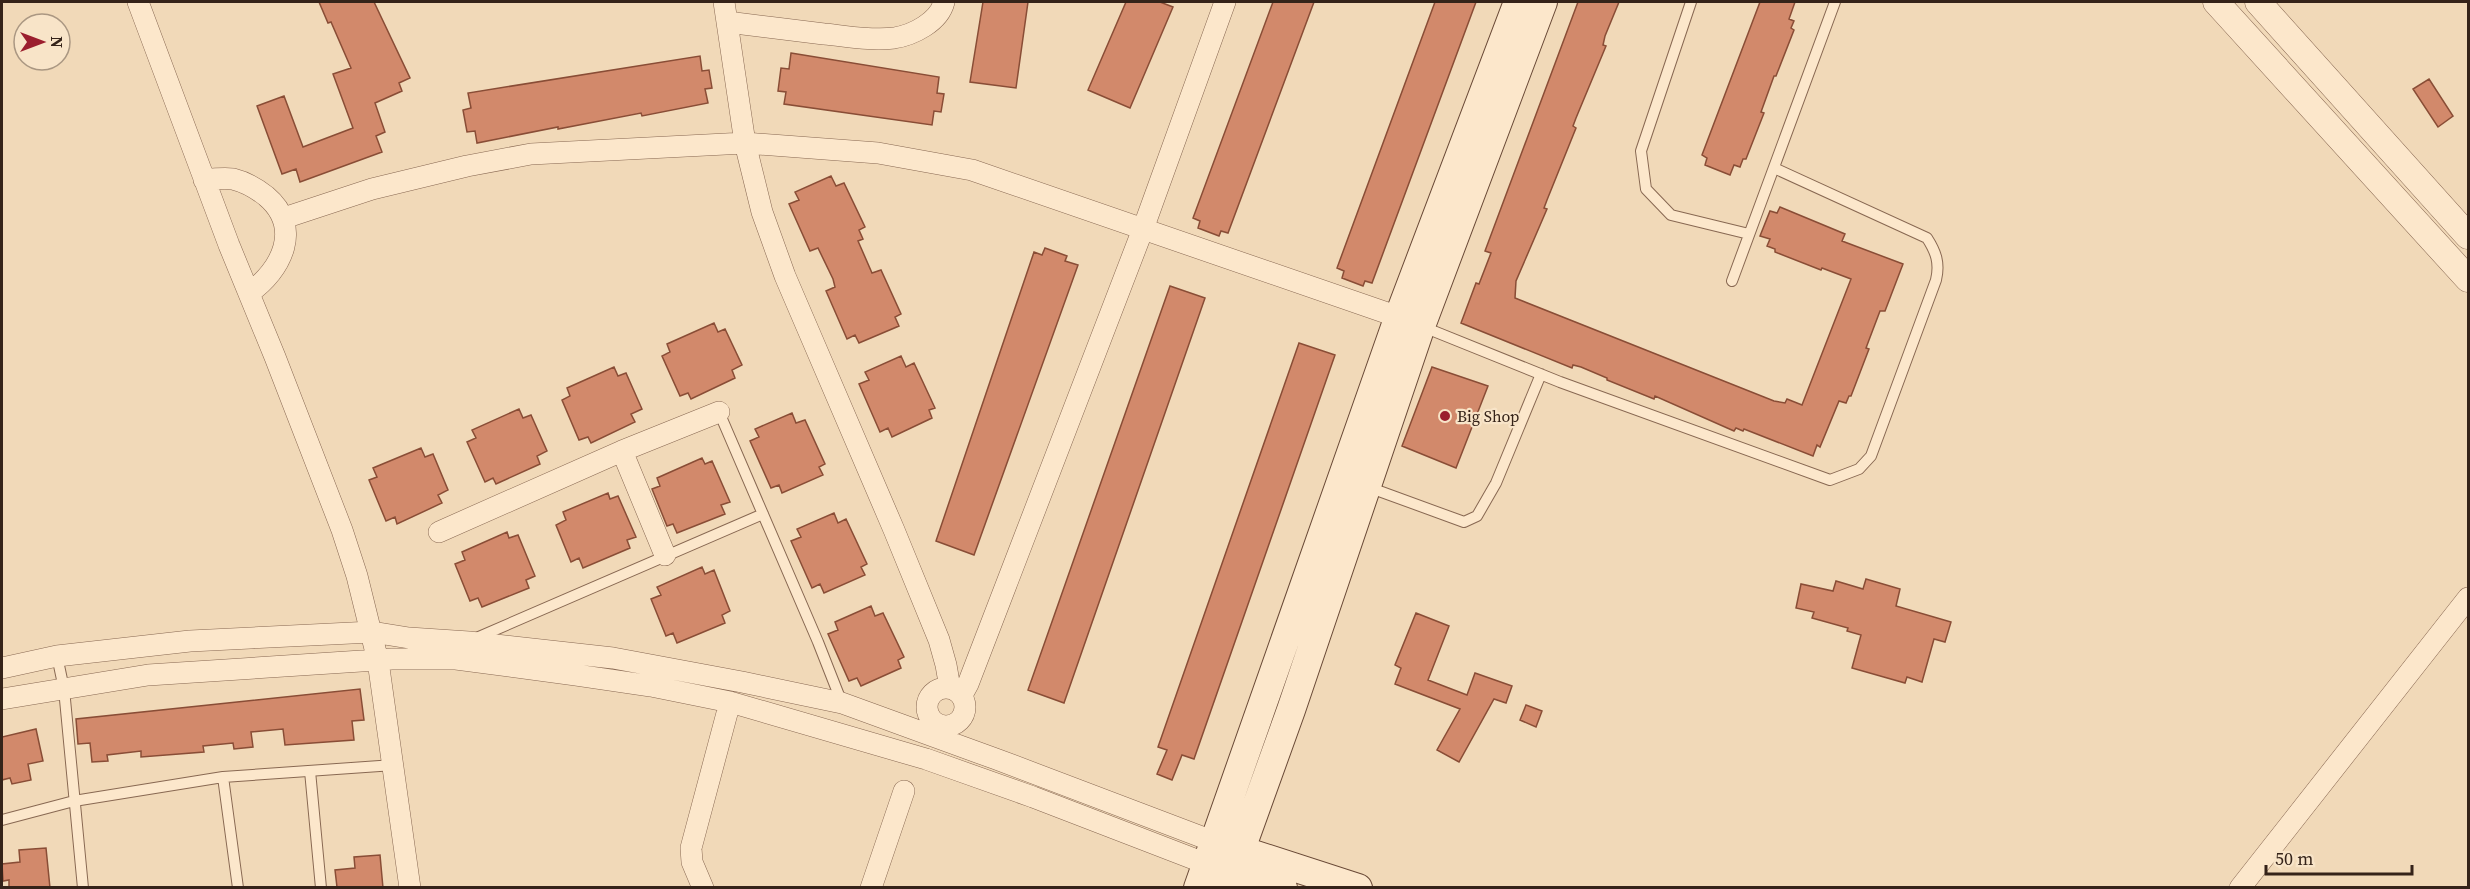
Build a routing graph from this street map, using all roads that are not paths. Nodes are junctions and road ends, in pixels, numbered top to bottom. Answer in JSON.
{"nodes":[{"id":1,"x":138,"y":2,"type":"edge"},
{"id":2,"x":944,"y":2,"type":"edge"},
{"id":3,"x":1225,"y":2,"type":"edge"},
{"id":4,"x":1518,"y":2,"type":"edge"},
{"id":5,"x":1543,"y":2,"type":"edge"},
{"id":6,"x":1691,"y":2,"type":"edge"},
{"id":7,"x":1834,"y":2,"type":"edge"},
{"id":8,"x":2216,"y":2,"type":"edge"},
{"id":9,"x":2258,"y":2,"type":"edge"},
{"id":10,"x":725,"y":12,"type":"edge"},
{"id":11,"x":746,"y":143,"type":"junction"},
{"id":12,"x":1774,"y":168,"type":"junction"},
{"id":13,"x":204,"y":180,"type":"junction"},
{"id":14,"x":284,"y":218,"type":"junction"},
{"id":15,"x":1143,"y":229,"type":"junction"},
{"id":16,"x":1749,"y":234,"type":"junction"},
{"id":17,"x":2469,"y":236,"type":"edge"},
{"id":18,"x":2469,"y":279,"type":"edge"},
{"id":19,"x":1732,"y":281,"type":"dead end"},
{"id":20,"x":249,"y":293,"type":"junction"},
{"id":21,"x":1410,"y":321,"type":"junction"},
{"id":22,"x":1541,"y":374,"type":"junction"},
{"id":23,"x":719,"y":412,"type":"joint"},
{"id":24,"x":622,"y":451,"type":"junction"},
{"id":25,"x":1367,"y":487,"type":"junction"},
{"id":26,"x":764,"y":514,"type":"junction"},
{"id":27,"x":439,"y":532,"type":"dead end"},
{"id":28,"x":665,"y":555,"type":"junction"},
{"id":29,"x":2469,"y":598,"type":"edge"},
{"id":30,"x":372,"y":632,"type":"junction"},
{"id":31,"x":469,"y":642,"type":"junction"},
{"id":32,"x":57,"y":656,"type":"junction"},
{"id":33,"x":378,"y":661,"type":"junction"},
{"id":34,"x":2,"y":668,"type":"edge"},
{"id":35,"x":64,"y":689,"type":"junction"},
{"id":36,"x":956,"y":692,"type":"junction"},
{"id":37,"x":2,"y":699,"type":"edge"},
{"id":38,"x":730,"y":702,"type":"junction"},
{"id":39,"x":842,"y":704,"type":"junction"},
{"id":40,"x":937,"y":732,"type":"junction"},
{"id":41,"x":926,"y":759,"type":"junction"},
{"id":42,"x":394,"y":765,"type":"junction"},
{"id":43,"x":309,"y":771,"type":"junction"},
{"id":44,"x":223,"y":777,"type":"junction"},
{"id":45,"x":904,"y":791,"type":"dead end"},
{"id":46,"x":74,"y":801,"type":"junction"},
{"id":47,"x":2,"y":820,"type":"edge"},
{"id":48,"x":1220,"y":867,"type":"edge"},
{"id":49,"x":83,"y":888,"type":"edge"},
{"id":50,"x":238,"y":888,"type":"edge"},
{"id":51,"x":321,"y":888,"type":"edge"},
{"id":52,"x":410,"y":888,"type":"edge"},
{"id":53,"x":703,"y":888,"type":"edge"},
{"id":54,"x":871,"y":888,"type":"edge"},
{"id":55,"x":1283,"y":888,"type":"edge"},
{"id":56,"x":1358,"y":888,"type":"edge"},
{"id":57,"x":2240,"y":888,"type":"edge"}],
"edges":[{"from":1,"to":13,"type":"street"},
{"from":2,"to":10,"type":"street"},
{"from":3,"to":15,"type":"street"},
{"from":4,"to":21,"type":"main road"},
{"from":5,"to":21,"type":"main road"},
{"from":6,"to":16,"type":"lane"},
{"from":7,"to":12,"type":"lane"},
{"from":8,"to":18,"type":"street"},
{"from":9,"to":17,"type":"street"},
{"from":10,"to":11,"type":"street"},
{"from":11,"to":14,"type":"street"},
{"from":11,"to":15,"type":"street"},
{"from":11,"to":36,"type":"street"},
{"from":12,"to":16,"type":"lane"},
{"from":12,"to":22,"type":"lane"},
{"from":13,"to":14,"type":"street"},
{"from":13,"to":20,"type":"street"},
{"from":14,"to":20,"type":"street"},
{"from":15,"to":21,"type":"street"},
{"from":15,"to":36,"type":"street"},
{"from":16,"to":19,"type":"lane"},
{"from":20,"to":30,"type":"street"},
{"from":21,"to":22,"type":"lane"},
{"from":21,"to":25,"type":"main road"},
{"from":21,"to":48,"type":"main road"},
{"from":22,"to":25,"type":"lane"},
{"from":23,"to":24,"type":"street"},
{"from":23,"to":26,"type":"lane"},
{"from":24,"to":27,"type":"street"},
{"from":24,"to":28,"type":"street"},
{"from":25,"to":48,"type":"main road"},
{"from":26,"to":28,"type":"lane"},
{"from":26,"to":39,"type":"lane"},
{"from":28,"to":31,"type":"lane"},
{"from":29,"to":57,"type":"street"},
{"from":30,"to":31,"type":"street"},
{"from":30,"to":32,"type":"street"},
{"from":30,"to":33,"type":"street"},
{"from":31,"to":39,"type":"street"},
{"from":32,"to":34,"type":"street"},
{"from":32,"to":35,"type":"lane"},
{"from":33,"to":35,"type":"street"},
{"from":33,"to":38,"type":"street"},
{"from":33,"to":42,"type":"street"},
{"from":35,"to":37,"type":"street"},
{"from":35,"to":46,"type":"lane"},
{"from":36,"to":40,"type":"street"},
{"from":36,"to":40,"type":"street"},
{"from":38,"to":41,"type":"street"},
{"from":38,"to":53,"type":"street"},
{"from":39,"to":40,"type":"street"},
{"from":40,"to":41,"type":"street"},
{"from":40,"to":48,"type":"street"},
{"from":41,"to":48,"type":"street"},
{"from":42,"to":43,"type":"lane"},
{"from":42,"to":52,"type":"street"},
{"from":43,"to":44,"type":"lane"},
{"from":43,"to":51,"type":"lane"},
{"from":44,"to":46,"type":"lane"},
{"from":44,"to":50,"type":"lane"},
{"from":45,"to":54,"type":"street"},
{"from":46,"to":47,"type":"lane"},
{"from":46,"to":49,"type":"lane"},
{"from":48,"to":55,"type":"main road"},
{"from":48,"to":56,"type":"main road"}]}
